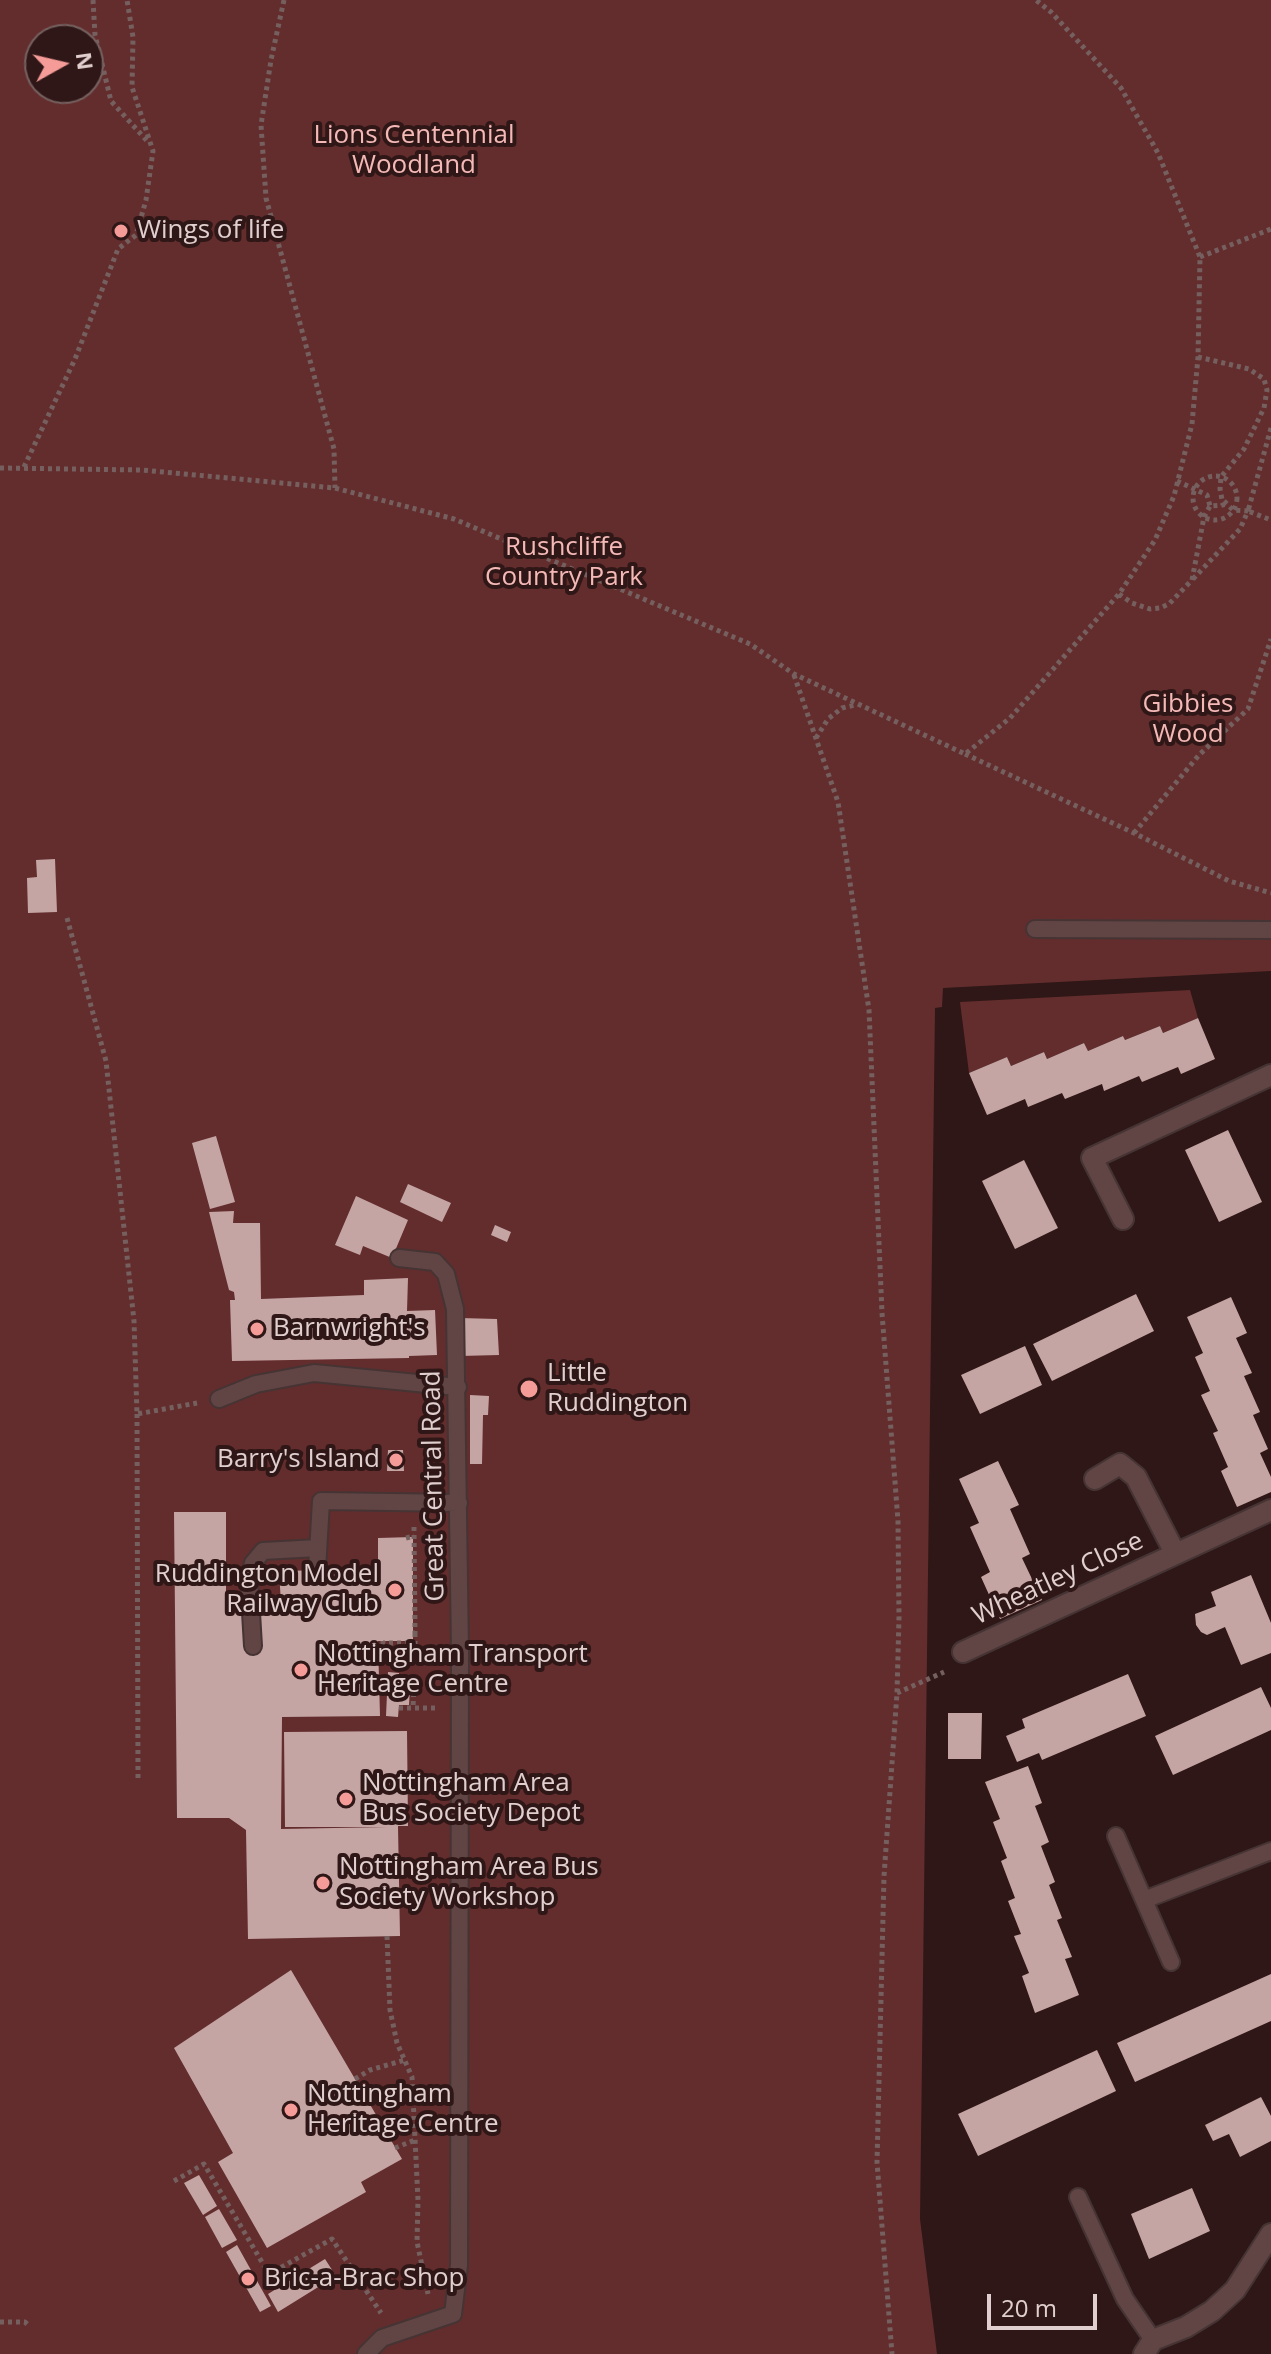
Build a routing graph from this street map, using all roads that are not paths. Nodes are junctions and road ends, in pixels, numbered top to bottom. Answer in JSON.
{"nodes":[{"id":1,"x":1035,"y":929,"type":"dead end"},
{"id":2,"x":1271,"y":930,"type":"edge"},
{"id":3,"x":1271,"y":1075,"type":"edge"},
{"id":4,"x":1123,"y":1219,"type":"dead end"},
{"id":5,"x":399,"y":1258,"type":"dead end"},
{"id":6,"x":458,"y":1387,"type":"junction"},
{"id":7,"x":219,"y":1399,"type":"road end"},
{"id":8,"x":1095,"y":1479,"type":"dead end"},
{"id":9,"x":459,"y":1503,"type":"junction"},
{"id":10,"x":1271,"y":1510,"type":"edge"},
{"id":11,"x":318,"y":1548,"type":"junction"},
{"id":12,"x":1175,"y":1553,"type":"junction"},
{"id":13,"x":317,"y":1570,"type":"dead end"},
{"id":14,"x":253,"y":1646,"type":"dead end"},
{"id":15,"x":963,"y":1652,"type":"road end"},
{"id":16,"x":1116,"y":1836,"type":"dead end"},
{"id":17,"x":1271,"y":1851,"type":"edge"},
{"id":18,"x":1144,"y":1900,"type":"junction"},
{"id":19,"x":1171,"y":1962,"type":"dead end"},
{"id":20,"x":1078,"y":2197,"type":"dead end"},
{"id":21,"x":1271,"y":2238,"type":"edge"},
{"id":22,"x":1148,"y":2347,"type":"edge"},
{"id":23,"x":366,"y":2354,"type":"edge"}],
"edges":[{"from":1,"to":2,"type":"lane"},
{"from":3,"to":4,"type":"street"},
{"from":5,"to":6,"type":"lane","name":"Great Central Road"},
{"from":6,"to":7,"type":"lane"},
{"from":6,"to":9,"type":"lane","name":"Great Central Road"},
{"from":8,"to":12,"type":"street","name":"Wheatley Close"},
{"from":9,"to":11,"type":"lane"},
{"from":9,"to":23,"type":"lane","name":"Great Central Road"},
{"from":10,"to":12,"type":"street","name":"Wheatley Close"},
{"from":11,"to":13,"type":"lane"},
{"from":11,"to":14,"type":"lane"},
{"from":12,"to":15,"type":"street","name":"Wheatley Close"},
{"from":16,"to":18,"type":"lane"},
{"from":17,"to":18,"type":"lane"},
{"from":18,"to":19,"type":"lane"},
{"from":20,"to":22,"type":"lane"},
{"from":21,"to":22,"type":"street"}]}
